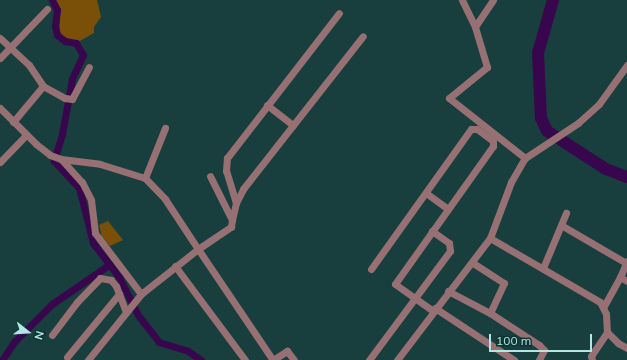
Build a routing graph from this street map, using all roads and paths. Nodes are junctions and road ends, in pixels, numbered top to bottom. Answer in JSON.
{"nodes":[{"id":1,"x":462,"y":0,"type":"edge"},
{"id":2,"x":493,"y":0,"type":"edge"},
{"id":3,"x":47,"y":9,"type":"dead end"},
{"id":4,"x":339,"y":13,"type":"dead end"},
{"id":5,"x":475,"y":27,"type":"junction"},
{"id":6,"x":363,"y":36,"type":"dead end"},
{"id":7,"x":0,"y":38,"type":"edge"},
{"id":8,"x":11,"y":47,"type":"junction"},
{"id":9,"x":0,"y":58,"type":"edge"},
{"id":10,"x":627,"y":65,"type":"edge"},
{"id":11,"x":89,"y":67,"type":"dead end"},
{"id":12,"x":43,"y":86,"type":"junction"},
{"id":13,"x":267,"y":105,"type":"junction"},
{"id":14,"x":0,"y":109,"type":"edge"},
{"id":15,"x":13,"y":122,"type":"junction"},
{"id":16,"x":293,"y":125,"type":"junction"},
{"id":17,"x":164,"y":128,"type":"dead end"},
{"id":18,"x":26,"y":135,"type":"junction"},
{"id":19,"x":58,"y":158,"type":"junction"},
{"id":20,"x":524,"y":158,"type":"junction"},
{"id":21,"x":0,"y":162,"type":"edge"},
{"id":22,"x":210,"y":176,"type":"dead end"},
{"id":23,"x":145,"y":178,"type":"junction"},
{"id":24,"x":426,"y":193,"type":"junction"},
{"id":25,"x":236,"y":203,"type":"junction"},
{"id":26,"x":448,"y":209,"type":"junction"},
{"id":27,"x":566,"y":213,"type":"dead end"},
{"id":28,"x":232,"y":220,"type":"junction"},
{"id":29,"x":560,"y":225,"type":"junction"},
{"id":30,"x":432,"y":232,"type":"junction"},
{"id":31,"x":490,"y":238,"type":"junction"},
{"id":32,"x":198,"y":249,"type":"junction"},
{"id":33,"x":626,"y":262,"type":"edge"},
{"id":34,"x":473,"y":263,"type":"junction"},
{"id":35,"x":175,"y":266,"type":"junction"},
{"id":36,"x":543,"y":268,"type":"junction"},
{"id":37,"x":372,"y":269,"type":"dead end"},
{"id":38,"x":620,"y":277,"type":"junction"},
{"id":39,"x":627,"y":281,"type":"edge"},
{"id":40,"x":448,"y":291,"type":"junction"},
{"id":41,"x":119,"y":294,"type":"junction"},
{"id":42,"x":139,"y":296,"type":"junction"},
{"id":43,"x":414,"y":297,"type":"junction"},
{"id":44,"x":604,"y":306,"type":"junction"},
{"id":45,"x":129,"y":309,"type":"junction"},
{"id":46,"x":434,"y":310,"type":"junction"},
{"id":47,"x":490,"y":313,"type":"junction"},
{"id":48,"x":607,"y":332,"type":"junction"},
{"id":49,"x":52,"y":335,"type":"dead end"},
{"id":50,"x":627,"y":348,"type":"edge"},
{"id":51,"x":67,"y":357,"type":"dead end"},
{"id":52,"x":88,"y":360,"type":"edge"},
{"id":53,"x":245,"y":360,"type":"edge"},
{"id":54,"x":273,"y":360,"type":"edge"},
{"id":55,"x":294,"y":360,"type":"edge"},
{"id":56,"x":370,"y":360,"type":"edge"},
{"id":57,"x":397,"y":360,"type":"edge"},
{"id":58,"x":514,"y":360,"type":"edge"},
{"id":59,"x":539,"y":360,"type":"edge"},
{"id":60,"x":592,"y":360,"type":"edge"}],
"edges":[{"from":1,"to":5,"type":"street"},
{"from":2,"to":5,"type":"street"},
{"from":3,"to":8,"type":"street"},
{"from":4,"to":13,"type":"street"},
{"from":5,"to":20,"type":"street"},
{"from":6,"to":16,"type":"street"},
{"from":7,"to":8,"type":"street"},
{"from":8,"to":9,"type":"street"},
{"from":8,"to":12,"type":"street"},
{"from":10,"to":20,"type":"street"},
{"from":11,"to":12,"type":"street"},
{"from":12,"to":15,"type":"street"},
{"from":13,"to":16,"type":"street"},
{"from":13,"to":25,"type":"street"},
{"from":14,"to":15,"type":"street"},
{"from":15,"to":18,"type":"street"},
{"from":16,"to":25,"type":"street"},
{"from":17,"to":23,"type":"street"},
{"from":18,"to":19,"type":"street"},
{"from":18,"to":21,"type":"street"},
{"from":19,"to":23,"type":"street"},
{"from":19,"to":42,"type":"street"},
{"from":20,"to":31,"type":"street"},
{"from":22,"to":28,"type":"street"},
{"from":23,"to":32,"type":"street"},
{"from":24,"to":26,"type":"street"},
{"from":24,"to":26,"type":"street"},
{"from":24,"to":37,"type":"street"},
{"from":25,"to":28,"type":"street"},
{"from":26,"to":30,"type":"street"},
{"from":27,"to":29,"type":"street"},
{"from":28,"to":32,"type":"street"},
{"from":29,"to":33,"type":"street"},
{"from":29,"to":36,"type":"street"},
{"from":30,"to":43,"type":"street"},
{"from":30,"to":43,"type":"street"},
{"from":31,"to":34,"type":"street"},
{"from":31,"to":36,"type":"street"},
{"from":32,"to":35,"type":"street"},
{"from":32,"to":54,"type":"street"},
{"from":33,"to":38,"type":"street"},
{"from":34,"to":40,"type":"street"},
{"from":34,"to":47,"type":"street"},
{"from":35,"to":42,"type":"street"},
{"from":35,"to":53,"type":"street"},
{"from":36,"to":44,"type":"street"},
{"from":38,"to":39,"type":"street"},
{"from":38,"to":44,"type":"street"},
{"from":40,"to":46,"type":"street"},
{"from":40,"to":47,"type":"street"},
{"from":41,"to":45,"type":"street"},
{"from":41,"to":49,"type":"street"},
{"from":41,"to":51,"type":"street"},
{"from":42,"to":45,"type":"street"},
{"from":43,"to":46,"type":"street"},
{"from":43,"to":56,"type":"street"},
{"from":44,"to":48,"type":"street"},
{"from":45,"to":52,"type":"street"},
{"from":46,"to":57,"type":"street"},
{"from":46,"to":58,"type":"street"},
{"from":47,"to":59,"type":"street"},
{"from":48,"to":50,"type":"street"},
{"from":48,"to":60,"type":"street"},
{"from":54,"to":55,"type":"street"}]}
